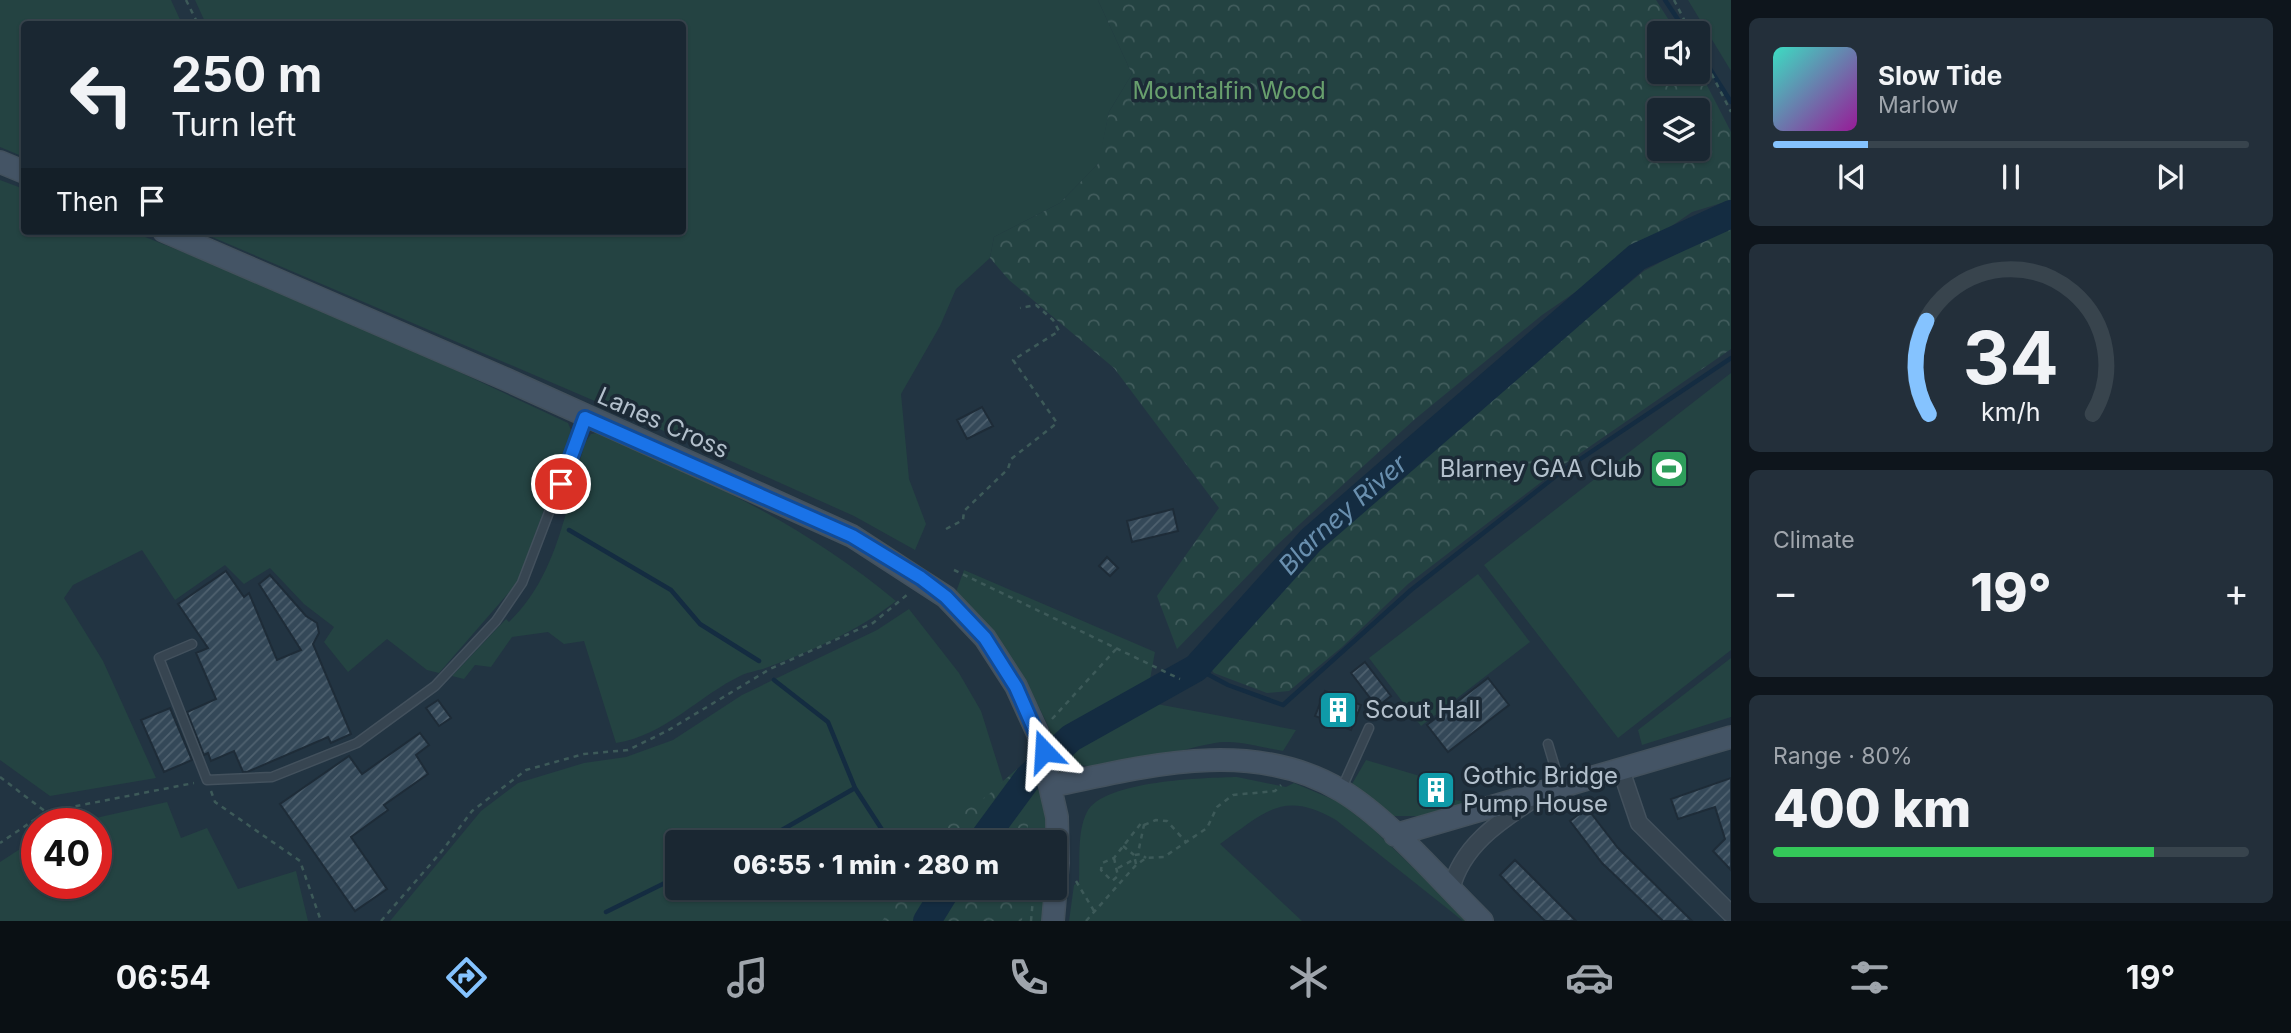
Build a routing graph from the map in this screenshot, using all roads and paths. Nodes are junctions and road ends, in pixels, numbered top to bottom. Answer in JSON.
{"nodes":[{"id":1,"x":186,"y":0,"type":"edge"},
{"id":2,"x":1674,"y":0,"type":"edge"},
{"id":3,"x":196,"y":21,"type":"edge"},
{"id":4,"x":1685,"y":21,"type":"edge"},
{"id":5,"x":1710,"y":71,"type":"edge"},
{"id":6,"x":1731,"y":112,"type":"edge"},
{"id":7,"x":0,"y":162,"type":"edge"},
{"id":8,"x":21,"y":171,"type":"edge"},
{"id":9,"x":173,"y":235,"type":"edge"},
{"id":10,"x":1020,"y":308,"type":"dead end"},
{"id":11,"x":585,"y":418,"type":"junction"},
{"id":12,"x":946,"y":529,"type":"dead end"},
{"id":13,"x":954,"y":570,"type":"dead end"},
{"id":14,"x":921,"y":578,"type":"junction"},
{"id":15,"x":192,"y":644,"type":"dead end"},
{"id":16,"x":1118,"y":647,"type":"junction"},
{"id":17,"x":1180,"y":679,"type":"dead end"},
{"id":18,"x":1369,"y":728,"type":"dead end"},
{"id":19,"x":1043,"y":729,"type":"junction"},
{"id":20,"x":1731,"y":737,"type":"edge"},
{"id":21,"x":1548,"y":744,"type":"dead end"},
{"id":22,"x":1293,"y":770,"type":"junction"},
{"id":23,"x":1621,"y":770,"type":"junction"},
{"id":24,"x":1050,"y":777,"type":"junction"},
{"id":25,"x":0,"y":778,"type":"edge"},
{"id":26,"x":1087,"y":778,"type":"junction"},
{"id":27,"x":206,"y":780,"type":"junction"},
{"id":28,"x":1553,"y":789,"type":"junction"},
{"id":29,"x":1341,"y":790,"type":"junction"},
{"id":30,"x":41,"y":808,"type":"edge"},
{"id":31,"x":66,"y":808,"type":"edge"},
{"id":32,"x":1056,"y":817,"type":"junction"},
{"id":33,"x":1144,"y":825,"type":"junction"},
{"id":34,"x":21,"y":829,"type":"edge"},
{"id":35,"x":1395,"y":835,"type":"junction"},
{"id":36,"x":1186,"y":842,"type":"junction"},
{"id":37,"x":0,"y":843,"type":"edge"},
{"id":38,"x":1123,"y":846,"type":"junction"},
{"id":39,"x":1135,"y":856,"type":"junction"},
{"id":40,"x":1114,"y":858,"type":"junction"},
{"id":41,"x":1146,"y":858,"type":"junction"},
{"id":42,"x":1136,"y":865,"type":"junction"},
{"id":43,"x":1118,"y":868,"type":"junction"},
{"id":44,"x":1075,"y":874,"type":"dead end"},
{"id":45,"x":1451,"y":890,"type":"junction"},
{"id":46,"x":1033,"y":900,"type":"edge"},
{"id":47,"x":1094,"y":911,"type":"junction"},
{"id":48,"x":1731,"y":914,"type":"edge"},
{"id":49,"x":321,"y":921,"type":"edge"},
{"id":50,"x":381,"y":921,"type":"edge"},
{"id":51,"x":1031,"y":921,"type":"edge"},
{"id":52,"x":1053,"y":921,"type":"edge"},
{"id":53,"x":1086,"y":921,"type":"edge"},
{"id":54,"x":1482,"y":921,"type":"edge"}],
"edges":[{"from":1,"to":3,"type":"path"},
{"from":2,"to":4,"type":"path"},
{"from":5,"to":6,"type":"path"},
{"from":7,"to":8,"type":"street"},
{"from":9,"to":11,"type":"street","name":"Lanes Cross"},
{"from":10,"to":12,"type":"path"},
{"from":11,"to":14,"type":"street","name":"Lanes Cross"},
{"from":11,"to":27,"type":"lane"},
{"from":13,"to":16,"type":"path"},
{"from":14,"to":19,"type":"street","name":"Lanes Cross"},
{"from":14,"to":50,"type":"path"},
{"from":15,"to":27,"type":"lane"},
{"from":16,"to":17,"type":"path"},
{"from":16,"to":19,"type":"path"},
{"from":18,"to":29,"type":"lane"},
{"from":19,"to":24,"type":"street","name":"Lanes Cross"},
{"from":20,"to":23,"type":"street"},
{"from":21,"to":28,"type":"lane"},
{"from":22,"to":26,"type":"street"},
{"from":22,"to":29,"type":"street"},
{"from":22,"to":36,"type":"path"},
{"from":23,"to":28,"type":"street"},
{"from":23,"to":48,"type":"street"},
{"from":24,"to":26,"type":"street"},
{"from":24,"to":32,"type":"street","name":"Lanes Cross"},
{"from":25,"to":30,"type":"path"},
{"from":26,"to":32,"type":"street"},
{"from":27,"to":31,"type":"path"},
{"from":27,"to":49,"type":"path"},
{"from":28,"to":35,"type":"street"},
{"from":28,"to":45,"type":"street"},
{"from":29,"to":35,"type":"street"},
{"from":32,"to":52,"type":"street","name":"Lanes Cross"},
{"from":33,"to":36,"type":"path"},
{"from":33,"to":38,"type":"path"},
{"from":33,"to":39,"type":"path"},
{"from":34,"to":37,"type":"path"},
{"from":35,"to":45,"type":"street"},
{"from":36,"to":41,"type":"path"},
{"from":38,"to":39,"type":"path"},
{"from":38,"to":40,"type":"path"},
{"from":39,"to":41,"type":"path"},
{"from":39,"to":42,"type":"path"},
{"from":39,"to":43,"type":"path"},
{"from":40,"to":43,"type":"path"},
{"from":40,"to":43,"type":"path"},
{"from":41,"to":42,"type":"path"},
{"from":42,"to":47,"type":"path"},
{"from":44,"to":47,"type":"path"},
{"from":45,"to":54,"type":"street"},
{"from":46,"to":51,"type":"path"},
{"from":47,"to":53,"type":"path"}]}
